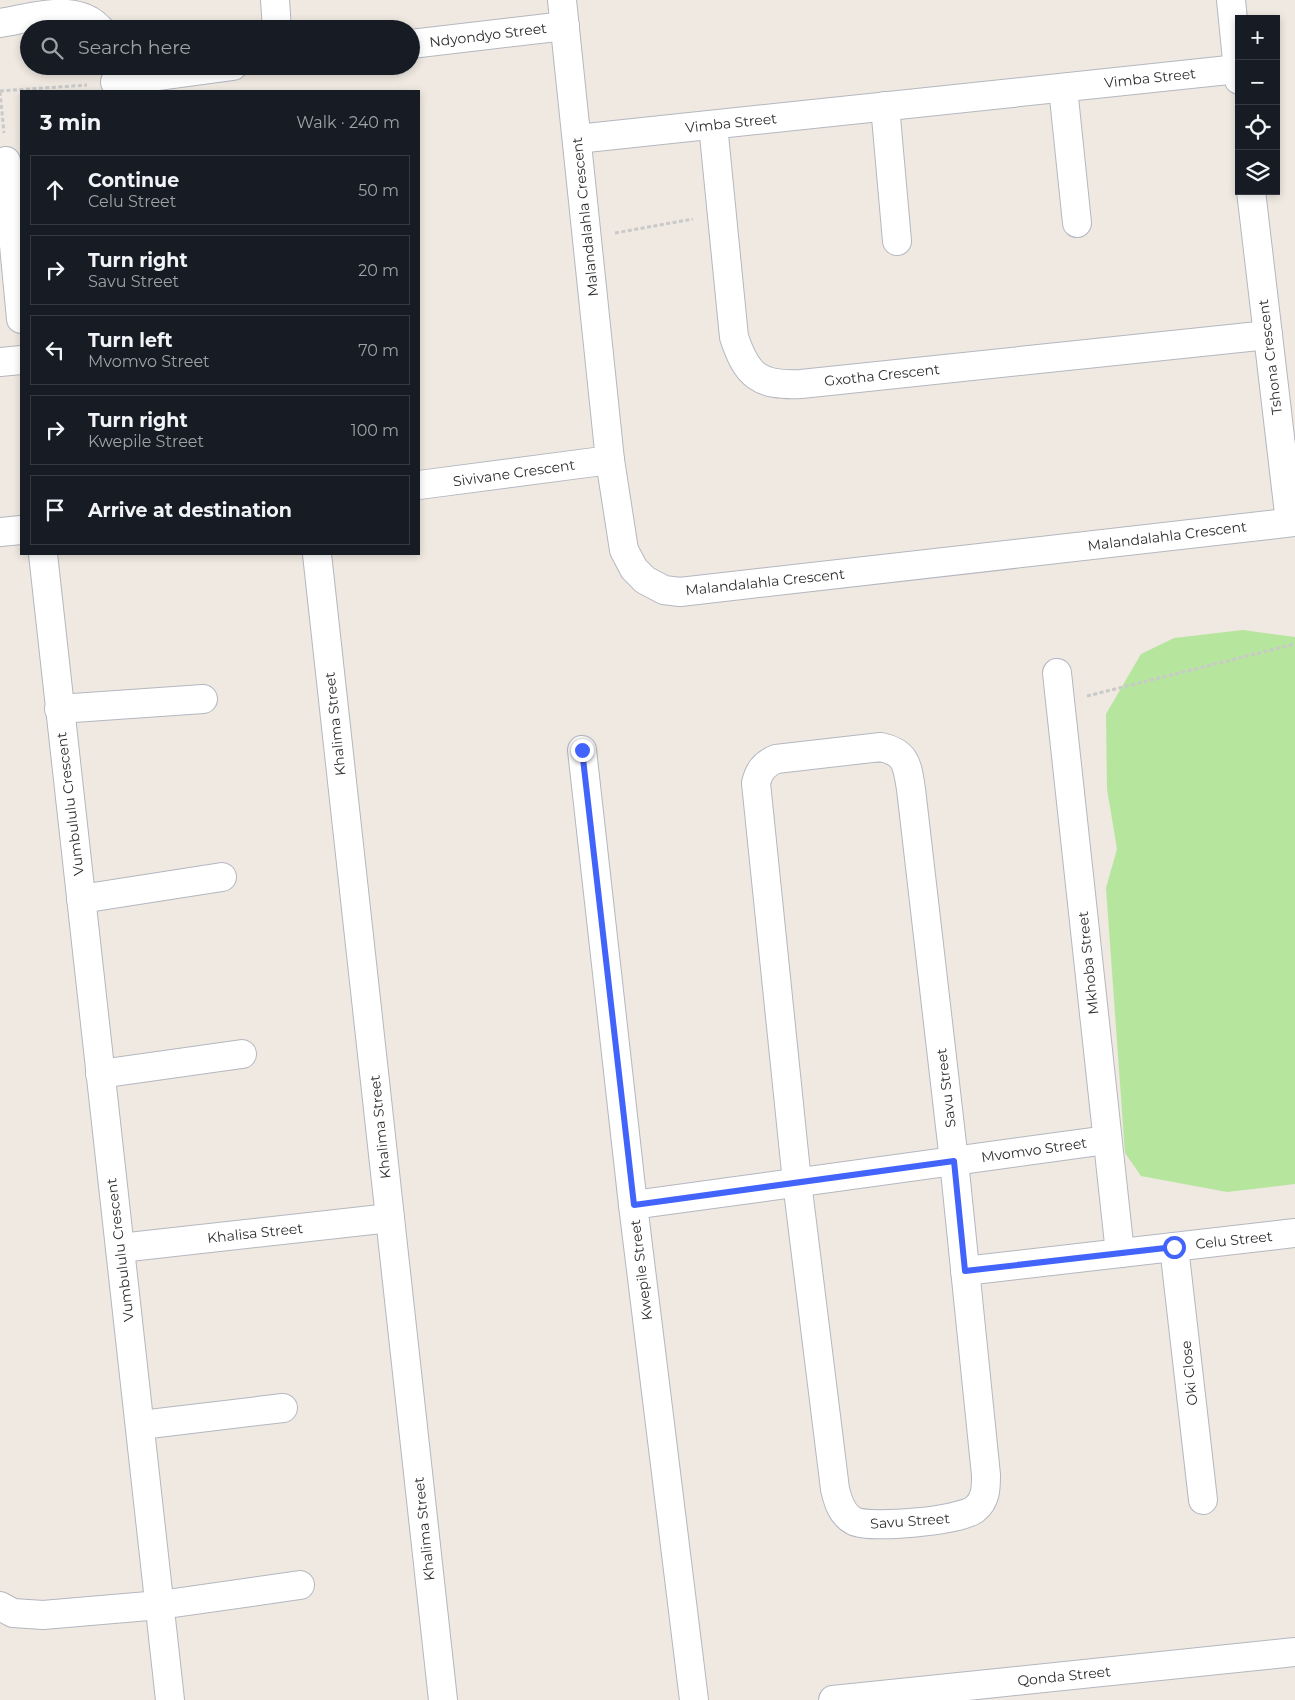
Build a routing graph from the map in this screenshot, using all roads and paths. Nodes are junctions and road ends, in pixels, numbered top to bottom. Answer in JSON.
{"nodes":[{"id":1,"x":275,"y":0,"type":"edge"},
{"id":2,"x":1230,"y":0,"type":"edge"},
{"id":3,"x":563,"y":13,"type":"edge"},
{"id":4,"x":89,"y":20,"type":"edge"},
{"id":5,"x":276,"y":20,"type":"edge"},
{"id":6,"x":0,"y":22,"type":"edge"},
{"id":7,"x":420,"y":42,"type":"edge"},
{"id":8,"x":1236,"y":60,"type":"edge"},
{"id":9,"x":156,"y":75,"type":"edge"},
{"id":10,"x":1235,"y":75,"type":"edge"},
{"id":11,"x":114,"y":80,"type":"edge"},
{"id":12,"x":1063,"y":88,"type":"junction"},
{"id":13,"x":0,"y":92,"type":"edge"},
{"id":14,"x":886,"y":106,"type":"junction"},
{"id":15,"x":713,"y":125,"type":"junction"},
{"id":16,"x":577,"y":139,"type":"junction"},
{"id":17,"x":9,"y":160,"type":"edge"},
{"id":18,"x":1252,"y":195,"type":"edge"},
{"id":19,"x":722,"y":214,"type":"junction"},
{"id":20,"x":1077,"y":222,"type":"dead end"},
{"id":21,"x":588,"y":239,"type":"junction"},
{"id":22,"x":897,"y":241,"type":"dead end"},
{"id":23,"x":20,"y":306,"type":"edge"},
{"id":24,"x":1268,"y":335,"type":"junction"},
{"id":25,"x":20,"y":360,"type":"edge"},
{"id":26,"x":0,"y":362,"type":"edge"},
{"id":27,"x":610,"y":460,"type":"junction"},
{"id":28,"x":420,"y":485,"type":"edge"},
{"id":29,"x":1292,"y":522,"type":"edge"},
{"id":30,"x":20,"y":530,"type":"edge"},
{"id":31,"x":0,"y":532,"type":"edge"},
{"id":32,"x":43,"y":555,"type":"edge"},
{"id":33,"x":317,"y":555,"type":"edge"},
{"id":34,"x":1295,"y":644,"type":"edge"},
{"id":35,"x":1057,"y":673,"type":"dead end"},
{"id":36,"x":204,"y":700,"type":"dead end"},
{"id":37,"x":1060,"y":702,"type":"junction"},
{"id":38,"x":59,"y":709,"type":"junction"},
{"id":39,"x":582,"y":750,"type":"dead end"},
{"id":40,"x":222,"y":877,"type":"dead end"},
{"id":41,"x":81,"y":900,"type":"junction"},
{"id":42,"x":242,"y":1054,"type":"dead end"},
{"id":43,"x":100,"y":1074,"type":"junction"},
{"id":44,"x":1107,"y":1140,"type":"junction"},
{"id":45,"x":954,"y":1161,"type":"junction"},
{"id":46,"x":797,"y":1182,"type":"junction"},
{"id":47,"x":634,"y":1205,"type":"junction"},
{"id":48,"x":390,"y":1218,"type":"junction"},
{"id":49,"x":1295,"y":1233,"type":"edge"},
{"id":50,"x":1174,"y":1247,"type":"junction"},
{"id":51,"x":120,"y":1248,"type":"junction"},
{"id":52,"x":1120,"y":1253,"type":"junction"},
{"id":53,"x":965,"y":1271,"type":"junction"},
{"id":54,"x":283,"y":1408,"type":"dead end"},
{"id":55,"x":141,"y":1425,"type":"junction"},
{"id":56,"x":1203,"y":1500,"type":"dead end"},
{"id":57,"x":300,"y":1585,"type":"dead end"},
{"id":58,"x":0,"y":1606,"type":"edge"},
{"id":59,"x":160,"y":1606,"type":"junction"},
{"id":60,"x":1295,"y":1652,"type":"edge"},
{"id":61,"x":170,"y":1700,"type":"edge"},
{"id":62,"x":443,"y":1700,"type":"edge"},
{"id":63,"x":694,"y":1700,"type":"edge"},
{"id":64,"x":833,"y":1700,"type":"edge"}],
"edges":[{"from":1,"to":5,"type":"street"},
{"from":2,"to":8,"type":"street"},
{"from":3,"to":7,"type":"street","name":"Ndyondyo Street"},
{"from":3,"to":16,"type":"street","name":"Malandalahla Crescent"},
{"from":4,"to":6,"type":"street"},
{"from":9,"to":11,"type":"street"},
{"from":10,"to":12,"type":"street","name":"Vimba Street"},
{"from":11,"to":13,"type":"path"},
{"from":12,"to":14,"type":"street","name":"Vimba Street"},
{"from":12,"to":20,"type":"street"},
{"from":13,"to":17,"type":"path"},
{"from":14,"to":15,"type":"street","name":"Vimba Street"},
{"from":14,"to":22,"type":"street"},
{"from":15,"to":16,"type":"street","name":"Vimba Street"},
{"from":15,"to":19,"type":"street","name":"Gxotha Crescent"},
{"from":16,"to":21,"type":"street","name":"Malandalahla Crescent"},
{"from":17,"to":23,"type":"street"},
{"from":18,"to":24,"type":"street","name":"Tshona Crescent"},
{"from":19,"to":21,"type":"path"},
{"from":19,"to":24,"type":"street","name":"Gxotha Crescent"},
{"from":21,"to":27,"type":"street","name":"Malandalahla Crescent"},
{"from":24,"to":29,"type":"street","name":"Tshona Crescent"},
{"from":25,"to":26,"type":"street"},
{"from":27,"to":28,"type":"street","name":"Sivivane Crescent"},
{"from":27,"to":29,"type":"street","name":"Malandalahla Crescent"},
{"from":30,"to":31,"type":"street"},
{"from":32,"to":38,"type":"street","name":"Vumbululu Crescent"},
{"from":33,"to":48,"type":"street","name":"Khalima Street"},
{"from":34,"to":37,"type":"path"},
{"from":35,"to":37,"type":"street","name":"Mkhoba Street"},
{"from":36,"to":38,"type":"street"},
{"from":37,"to":44,"type":"street","name":"Mkhoba Street"},
{"from":38,"to":41,"type":"street","name":"Vumbululu Crescent"},
{"from":39,"to":47,"type":"street","name":"Kwepile Street"},
{"from":40,"to":41,"type":"street"},
{"from":41,"to":43,"type":"street","name":"Vumbululu Crescent"},
{"from":42,"to":43,"type":"street"},
{"from":43,"to":51,"type":"street","name":"Vumbululu Crescent"},
{"from":44,"to":45,"type":"street","name":"Mvomvo Street"},
{"from":44,"to":52,"type":"street","name":"Mkhoba Street"},
{"from":45,"to":46,"type":"street","name":"Mvomvo Street"},
{"from":45,"to":46,"type":"street","name":"Savu Street"},
{"from":45,"to":53,"type":"street","name":"Savu Street"},
{"from":46,"to":47,"type":"street","name":"Mvomvo Street"},
{"from":46,"to":53,"type":"street","name":"Savu Street"},
{"from":47,"to":63,"type":"street","name":"Kwepile Street"},
{"from":48,"to":51,"type":"street","name":"Khalisa Street"},
{"from":48,"to":62,"type":"street","name":"Khalima Street"},
{"from":49,"to":50,"type":"street","name":"Celu Street"},
{"from":50,"to":52,"type":"street","name":"Celu Street"},
{"from":50,"to":56,"type":"street","name":"Oki Close"},
{"from":51,"to":55,"type":"street","name":"Vumbululu Crescent"},
{"from":52,"to":53,"type":"street","name":"Celu Street"},
{"from":54,"to":55,"type":"street"},
{"from":55,"to":59,"type":"street","name":"Vumbululu Crescent"},
{"from":57,"to":59,"type":"street"},
{"from":58,"to":59,"type":"street"},
{"from":59,"to":61,"type":"street","name":"Vumbululu Crescent"},
{"from":60,"to":64,"type":"street","name":"Qonda Street"}]}
